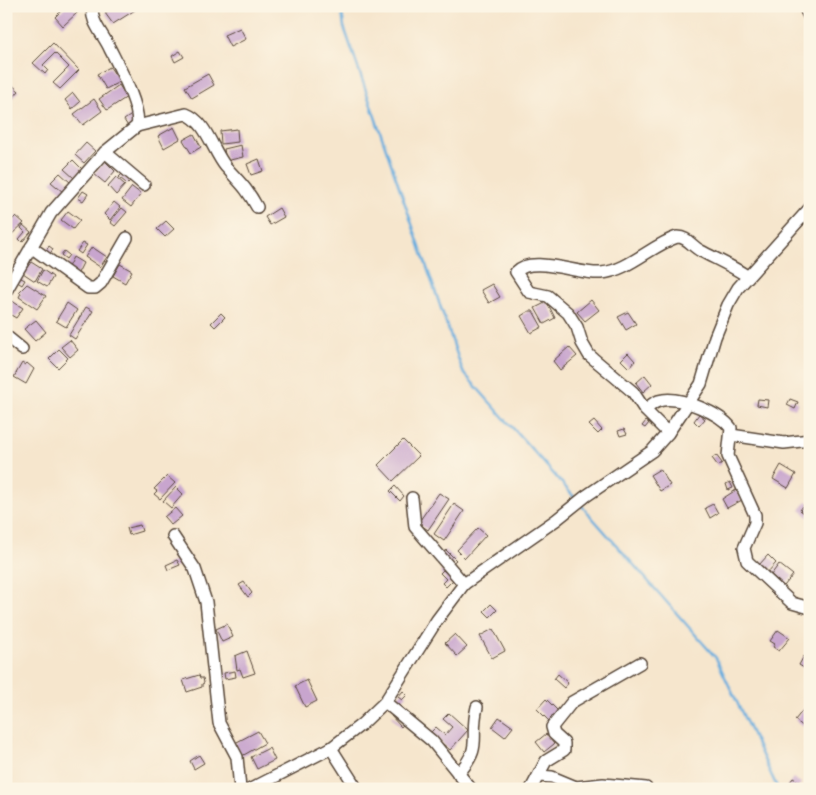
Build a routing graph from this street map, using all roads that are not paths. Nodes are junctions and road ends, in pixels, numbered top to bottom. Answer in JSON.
{"nodes":[{"id":1,"x":93,"y":6,"type":"edge"},
{"id":2,"x":804,"y":6,"type":"edge"},
{"id":3,"x":810,"y":18,"type":"edge"},
{"id":4,"x":137,"y":126,"type":"junction"},
{"id":5,"x":105,"y":152,"type":"junction"},
{"id":6,"x":144,"y":185,"type":"dead end"},
{"id":7,"x":257,"y":207,"type":"dead end"},
{"id":8,"x":810,"y":208,"type":"edge"},
{"id":9,"x":127,"y":238,"type":"dead end"},
{"id":10,"x":31,"y":247,"type":"junction"},
{"id":11,"x":747,"y":276,"type":"junction"},
{"id":12,"x":6,"y":291,"type":"edge"},
{"id":13,"x":6,"y":336,"type":"edge"},
{"id":14,"x":22,"y":349,"type":"dead end"},
{"id":15,"x":688,"y":405,"type":"junction"},
{"id":16,"x":645,"y":410,"type":"junction"},
{"id":17,"x":668,"y":433,"type":"junction"},
{"id":18,"x":731,"y":435,"type":"junction"},
{"id":19,"x":810,"y":440,"type":"edge"},
{"id":20,"x":412,"y":498,"type":"dead end"},
{"id":21,"x":173,"y":536,"type":"dead end"},
{"id":22,"x":464,"y":584,"type":"junction"},
{"id":23,"x":810,"y":608,"type":"edge"},
{"id":24,"x":640,"y":663,"type":"dead end"},
{"id":25,"x":386,"y":702,"type":"junction"},
{"id":26,"x":477,"y":707,"type":"dead end"},
{"id":27,"x":331,"y":748,"type":"junction"},
{"id":28,"x":458,"y":774,"type":"junction"},
{"id":29,"x":539,"y":776,"type":"junction"},
{"id":30,"x":646,"y":788,"type":"edge"},
{"id":31,"x":240,"y":789,"type":"edge"},
{"id":32,"x":250,"y":789,"type":"edge"},
{"id":33,"x":357,"y":789,"type":"edge"},
{"id":34,"x":471,"y":789,"type":"edge"},
{"id":35,"x":531,"y":789,"type":"edge"}],
"edges":[{"from":1,"to":4,"type":"street"},
{"from":2,"to":3,"type":"street"},
{"from":4,"to":5,"type":"street"},
{"from":4,"to":7,"type":"street"},
{"from":5,"to":6,"type":"street"},
{"from":5,"to":10,"type":"street"},
{"from":8,"to":11,"type":"street"},
{"from":9,"to":10,"type":"street"},
{"from":10,"to":12,"type":"street"},
{"from":11,"to":15,"type":"street"},
{"from":11,"to":16,"type":"street"},
{"from":13,"to":14,"type":"street"},
{"from":15,"to":16,"type":"street"},
{"from":15,"to":17,"type":"street"},
{"from":15,"to":18,"type":"street"},
{"from":16,"to":17,"type":"street"},
{"from":17,"to":22,"type":"street"},
{"from":18,"to":19,"type":"street"},
{"from":18,"to":23,"type":"street"},
{"from":20,"to":22,"type":"street"},
{"from":21,"to":31,"type":"street"},
{"from":22,"to":25,"type":"street"},
{"from":24,"to":29,"type":"street"},
{"from":25,"to":27,"type":"street"},
{"from":25,"to":28,"type":"street"},
{"from":26,"to":28,"type":"street"},
{"from":27,"to":32,"type":"street"},
{"from":27,"to":33,"type":"street"},
{"from":28,"to":34,"type":"street"},
{"from":29,"to":30,"type":"street"},
{"from":29,"to":35,"type":"street"}]}
